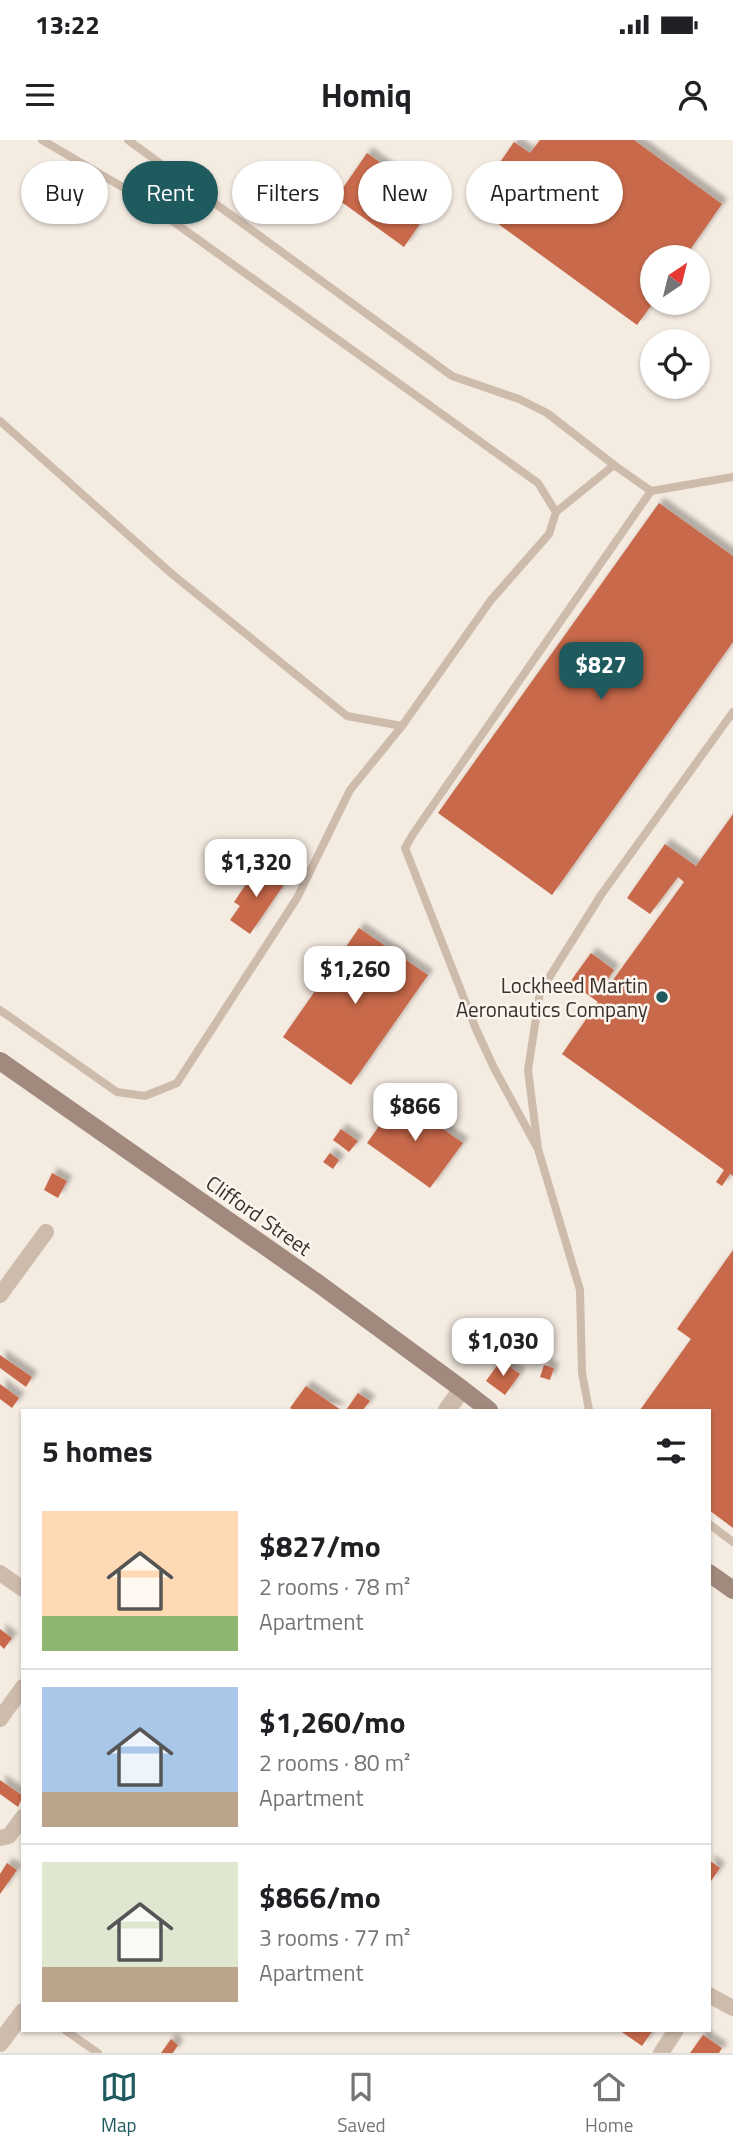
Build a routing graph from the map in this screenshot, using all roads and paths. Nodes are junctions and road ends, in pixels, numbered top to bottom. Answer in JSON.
{"nodes":[{"id":1,"x":42,"y":140,"type":"edge"},
{"id":2,"x":128,"y":140,"type":"edge"},
{"id":3,"x":0,"y":421,"type":"edge"},
{"id":4,"x":614,"y":466,"type":"junction"},
{"id":5,"x":733,"y":477,"type":"edge"},
{"id":6,"x":651,"y":491,"type":"junction"},
{"id":7,"x":556,"y":512,"type":"junction"},
{"id":8,"x":733,"y":712,"type":"edge"},
{"id":9,"x":402,"y":726,"type":"junction"},
{"id":10,"x":0,"y":1010,"type":"edge"},
{"id":11,"x":0,"y":1061,"type":"edge"},
{"id":12,"x":538,"y":1149,"type":"junction"},
{"id":13,"x":46,"y":1232,"type":"dead end"},
{"id":14,"x":0,"y":1295,"type":"edge"},
{"id":15,"x":462,"y":1388,"type":"junction"},
{"id":16,"x":448,"y":1409,"type":"edge"},
{"id":17,"x":488,"y":1409,"type":"edge"},
{"id":18,"x":589,"y":1409,"type":"edge"},
{"id":19,"x":711,"y":1526,"type":"edge"},
{"id":20,"x":733,"y":1542,"type":"edge"},
{"id":21,"x":0,"y":1573,"type":"edge"},
{"id":22,"x":711,"y":1574,"type":"edge"},
{"id":23,"x":21,"y":1588,"type":"edge"},
{"id":24,"x":733,"y":1590,"type":"edge"},
{"id":25,"x":21,"y":1690,"type":"edge"},
{"id":26,"x":0,"y":1719,"type":"edge"},
{"id":27,"x":21,"y":1820,"type":"edge"},
{"id":28,"x":0,"y":1838,"type":"edge"},
{"id":29,"x":711,"y":1995,"type":"edge"},
{"id":30,"x":733,"y":2008,"type":"edge"},
{"id":31,"x":21,"y":2014,"type":"edge"},
{"id":32,"x":68,"y":2032,"type":"edge"},
{"id":33,"x":675,"y":2032,"type":"edge"},
{"id":34,"x":0,"y":2043,"type":"edge"},
{"id":35,"x":98,"y":2053,"type":"edge"},
{"id":36,"x":661,"y":2053,"type":"edge"}],
"edges":[{"from":1,"to":7,"type":"lane"},
{"from":2,"to":4,"type":"lane"},
{"from":3,"to":9,"type":"lane"},
{"from":4,"to":6,"type":"lane"},
{"from":4,"to":7,"type":"lane"},
{"from":5,"to":6,"type":"lane"},
{"from":6,"to":12,"type":"lane"},
{"from":7,"to":9,"type":"lane"},
{"from":8,"to":12,"type":"lane"},
{"from":9,"to":10,"type":"lane"},
{"from":11,"to":15,"type":"main road","name":"Clifford Street"},
{"from":12,"to":18,"type":"lane"},
{"from":13,"to":14,"type":"street"},
{"from":15,"to":16,"type":"street"},
{"from":15,"to":17,"type":"main road","name":"Clifford Street"},
{"from":19,"to":20,"type":"lane"},
{"from":21,"to":23,"type":"street"},
{"from":22,"to":24,"type":"main road"},
{"from":25,"to":26,"type":"street"},
{"from":27,"to":28,"type":"street"},
{"from":29,"to":30,"type":"street"},
{"from":31,"to":34,"type":"street"},
{"from":32,"to":35,"type":"lane"},
{"from":33,"to":36,"type":"street"}]}
